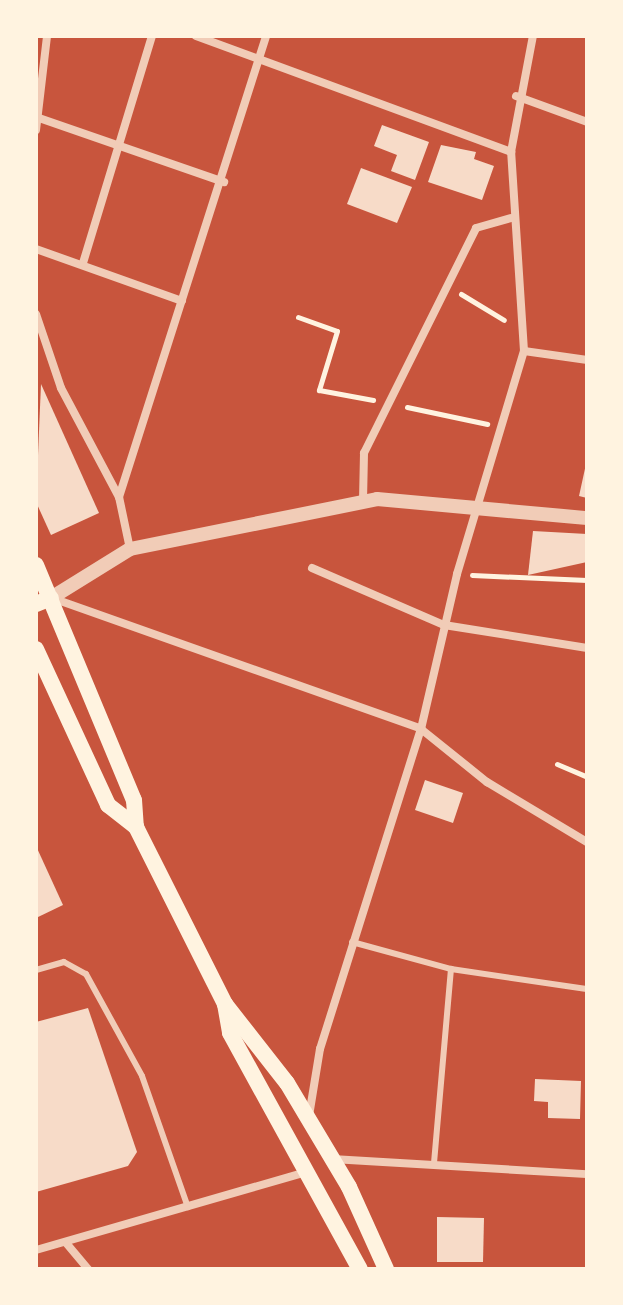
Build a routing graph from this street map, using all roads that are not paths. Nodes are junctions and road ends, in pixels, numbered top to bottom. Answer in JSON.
{"nodes":[{"id":1,"x":47,"y":36,"type":"edge"},
{"id":2,"x":152,"y":36,"type":"edge"},
{"id":3,"x":196,"y":36,"type":"edge"},
{"id":4,"x":266,"y":36,"type":"edge"},
{"id":5,"x":533,"y":36,"type":"edge"},
{"id":6,"x":258,"y":59,"type":"junction"},
{"id":7,"x":516,"y":96,"type":"junction"},
{"id":8,"x":39,"y":118,"type":"junction"},
{"id":9,"x":587,"y":122,"type":"edge"},
{"id":10,"x":36,"y":130,"type":"edge"},
{"id":11,"x":122,"y":144,"type":"junction"},
{"id":12,"x":511,"y":152,"type":"junction"},
{"id":13,"x":224,"y":182,"type":"junction"},
{"id":14,"x":511,"y":218,"type":"junction"},
{"id":15,"x":36,"y":249,"type":"edge"},
{"id":16,"x":83,"y":263,"type":"junction"},
{"id":17,"x":182,"y":301,"type":"junction"},
{"id":18,"x":36,"y":314,"type":"edge"},
{"id":19,"x":524,"y":351,"type":"junction"},
{"id":20,"x":587,"y":360,"type":"edge"},
{"id":21,"x":119,"y":497,"type":"junction"},
{"id":22,"x":363,"y":501,"type":"junction"},
{"id":23,"x":477,"y":507,"type":"junction"},
{"id":24,"x":587,"y":518,"type":"edge"},
{"id":25,"x":130,"y":549,"type":"junction"},
{"id":26,"x":36,"y":565,"type":"edge"},
{"id":27,"x":312,"y":568,"type":"dead end"},
{"id":28,"x":44,"y":601,"type":"edge"},
{"id":29,"x":444,"y":625,"type":"junction"},
{"id":30,"x":587,"y":648,"type":"edge"},
{"id":31,"x":36,"y":649,"type":"edge"},
{"id":32,"x":421,"y":729,"type":"junction"},
{"id":33,"x":136,"y":827,"type":"junction"},
{"id":34,"x":587,"y":842,"type":"edge"},
{"id":35,"x":351,"y":942,"type":"junction"},
{"id":36,"x":451,"y":969,"type":"junction"},
{"id":37,"x":36,"y":970,"type":"edge"},
{"id":38,"x":587,"y":989,"type":"edge"},
{"id":39,"x":225,"y":1004,"type":"junction"},
{"id":40,"x":308,"y":1121,"type":"junction"},
{"id":41,"x":331,"y":1159,"type":"junction"},
{"id":42,"x":434,"y":1163,"type":"junction"},
{"id":43,"x":307,"y":1172,"type":"junction"},
{"id":44,"x":587,"y":1174,"type":"edge"},
{"id":45,"x":188,"y":1207,"type":"junction"},
{"id":46,"x":67,"y":1244,"type":"junction"},
{"id":47,"x":36,"y":1250,"type":"edge"},
{"id":48,"x":88,"y":1269,"type":"edge"},
{"id":49,"x":360,"y":1269,"type":"edge"},
{"id":50,"x":386,"y":1269,"type":"edge"}],
"edges":[{"from":1,"to":8,"type":"street"},
{"from":2,"to":11,"type":"street"},
{"from":3,"to":6,"type":"street"},
{"from":4,"to":6,"type":"street"},
{"from":5,"to":7,"type":"street"},
{"from":6,"to":12,"type":"street"},
{"from":6,"to":13,"type":"street"},
{"from":7,"to":9,"type":"street"},
{"from":7,"to":12,"type":"street"},
{"from":8,"to":10,"type":"street"},
{"from":8,"to":11,"type":"street"},
{"from":11,"to":13,"type":"street"},
{"from":11,"to":16,"type":"street"},
{"from":12,"to":14,"type":"street"},
{"from":13,"to":17,"type":"street"},
{"from":14,"to":19,"type":"street"},
{"from":14,"to":22,"type":"street"},
{"from":15,"to":16,"type":"street"},
{"from":16,"to":17,"type":"street"},
{"from":17,"to":21,"type":"street"},
{"from":18,"to":21,"type":"street"},
{"from":19,"to":20,"type":"street"},
{"from":19,"to":23,"type":"street"},
{"from":21,"to":25,"type":"street"},
{"from":22,"to":23,"type":"street"},
{"from":22,"to":25,"type":"street"},
{"from":23,"to":24,"type":"street"},
{"from":23,"to":29,"type":"street"},
{"from":25,"to":28,"type":"street"},
{"from":26,"to":28,"type":"main road"},
{"from":27,"to":29,"type":"street"},
{"from":28,"to":32,"type":"street"},
{"from":28,"to":33,"type":"main road"},
{"from":29,"to":30,"type":"street"},
{"from":29,"to":32,"type":"street"},
{"from":31,"to":33,"type":"main road"},
{"from":32,"to":34,"type":"street"},
{"from":32,"to":35,"type":"street"},
{"from":33,"to":39,"type":"main road"},
{"from":35,"to":36,"type":"lane"},
{"from":35,"to":40,"type":"street"},
{"from":36,"to":38,"type":"lane"},
{"from":36,"to":42,"type":"lane"},
{"from":37,"to":45,"type":"lane"},
{"from":39,"to":40,"type":"main road"},
{"from":39,"to":43,"type":"main road"},
{"from":40,"to":41,"type":"main road"},
{"from":41,"to":42,"type":"street"},
{"from":41,"to":50,"type":"main road"},
{"from":42,"to":44,"type":"street"},
{"from":43,"to":45,"type":"street"},
{"from":43,"to":49,"type":"main road"},
{"from":45,"to":46,"type":"street"},
{"from":46,"to":47,"type":"street"},
{"from":46,"to":48,"type":"street"}]}
